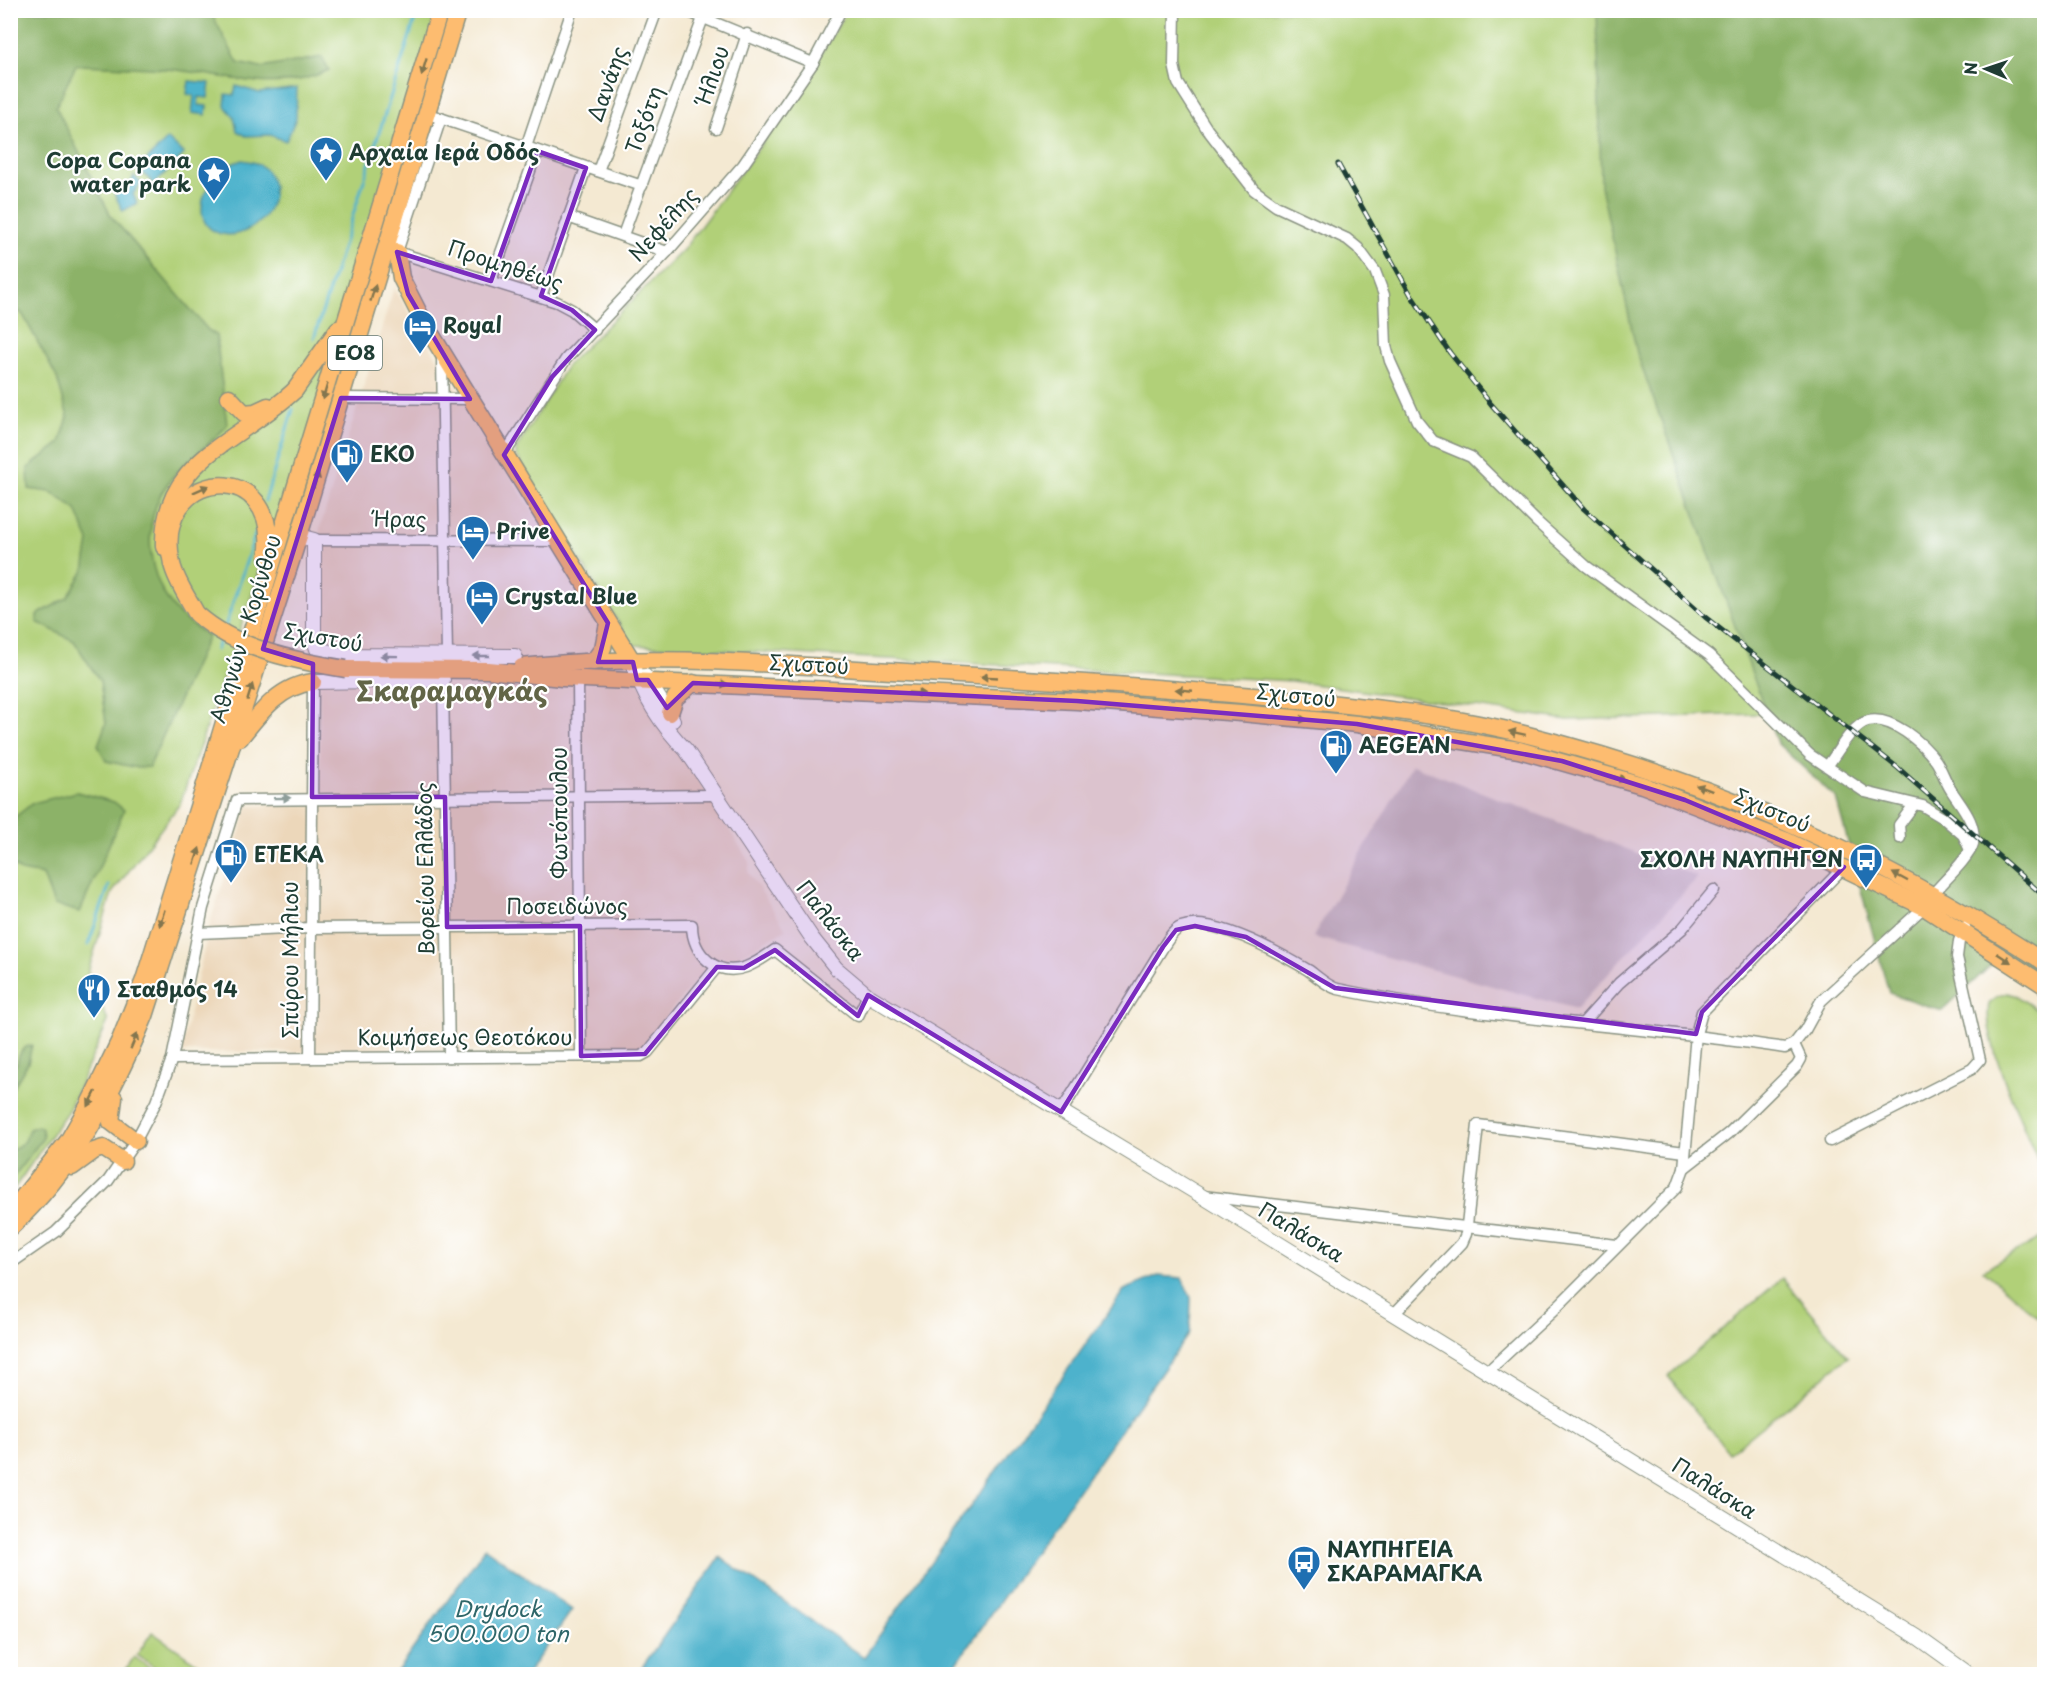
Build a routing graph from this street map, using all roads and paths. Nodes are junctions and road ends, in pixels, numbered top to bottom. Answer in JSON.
{"nodes":[{"id":1,"x":440,"y":10,"type":"edge"},
{"id":2,"x":458,"y":10,"type":"edge"},
{"id":3,"x":572,"y":10,"type":"edge"},
{"id":4,"x":657,"y":10,"type":"edge"},
{"id":5,"x":684,"y":10,"type":"edge"},
{"id":6,"x":841,"y":10,"type":"edge"},
{"id":7,"x":1174,"y":10,"type":"edge"},
{"id":8,"x":703,"y":18,"type":"junction"},
{"id":9,"x":747,"y":34,"type":"junction"},
{"id":10,"x":813,"y":63,"type":"junction"},
{"id":11,"x":434,"y":116,"type":"junction"},
{"id":12,"x":716,"y":128,"type":"dead end"},
{"id":13,"x":531,"y":149,"type":"junction"},
{"id":14,"x":586,"y":168,"type":"junction"},
{"id":15,"x":412,"y":170,"type":"junction"},
{"id":16,"x":598,"y":171,"type":"junction"},
{"id":17,"x":642,"y":186,"type":"junction"},
{"id":18,"x":568,"y":217,"type":"junction"},
{"id":19,"x":623,"y":235,"type":"junction"},
{"id":20,"x":397,"y":252,"type":"junction"},
{"id":21,"x":667,"y":252,"type":"junction"},
{"id":22,"x":491,"y":281,"type":"junction"},
{"id":23,"x":541,"y":296,"type":"junction"},
{"id":24,"x":348,"y":316,"type":"junction"},
{"id":25,"x":595,"y":330,"type":"junction"},
{"id":26,"x":441,"y":352,"type":"junction"},
{"id":27,"x":295,"y":390,"type":"junction"},
{"id":28,"x":341,"y":398,"type":"junction"},
{"id":29,"x":444,"y":399,"type":"junction"},
{"id":30,"x":470,"y":399,"type":"junction"},
{"id":31,"x":217,"y":449,"type":"junction"},
{"id":32,"x":504,"y":455,"type":"junction"},
{"id":33,"x":307,"y":538,"type":"junction"},
{"id":34,"x":446,"y":541,"type":"junction"},
{"id":35,"x":557,"y":541,"type":"junction"},
{"id":36,"x":259,"y":611,"type":"junction"},
{"id":37,"x":197,"y":614,"type":"junction"},
{"id":38,"x":608,"y":623,"type":"junction"},
{"id":39,"x":447,"y":656,"type":"junction"},
{"id":40,"x":515,"y":656,"type":"joint"},
{"id":41,"x":593,"y":662,"type":"junction"},
{"id":42,"x":633,"y":662,"type":"junction"},
{"id":43,"x":567,"y":673,"type":"junction"},
{"id":44,"x":443,"y":680,"type":"junction"},
{"id":45,"x":643,"y":680,"type":"junction"},
{"id":46,"x":313,"y":682,"type":"junction"},
{"id":47,"x":693,"y":682,"type":"junction"},
{"id":48,"x":670,"y":713,"type":"junction"},
{"id":49,"x":232,"y":748,"type":"junction"},
{"id":50,"x":686,"y":750,"type":"junction"},
{"id":51,"x":1828,"y":765,"type":"junction"},
{"id":52,"x":715,"y":795,"type":"junction"},
{"id":53,"x":445,"y":796,"type":"junction"},
{"id":54,"x":579,"y":796,"type":"junction"},
{"id":55,"x":312,"y":797,"type":"junction"},
{"id":56,"x":1913,"y":806,"type":"junction"},
{"id":57,"x":1900,"y":838,"type":"dead end"},
{"id":58,"x":1970,"y":850,"type":"junction"},
{"id":59,"x":1844,"y":867,"type":"junction"},
{"id":60,"x":1714,"y":890,"type":"dead end"},
{"id":61,"x":1928,"y":901,"type":"junction"},
{"id":62,"x":1967,"y":923,"type":"junction"},
{"id":63,"x":580,"y":926,"type":"junction"},
{"id":64,"x":447,"y":927,"type":"junction"},
{"id":65,"x":311,"y":928,"type":"junction"},
{"id":66,"x":198,"y":933,"type":"junction"},
{"id":67,"x":2044,"y":962,"type":"edge"},
{"id":68,"x":717,"y":967,"type":"junction"},
{"id":69,"x":2044,"y":985,"type":"edge"},
{"id":70,"x":868,"y":995,"type":"junction"},
{"id":71,"x":1584,"y":1022,"type":"junction"},
{"id":72,"x":1696,"y":1034,"type":"junction"},
{"id":73,"x":1794,"y":1044,"type":"junction"},
{"id":74,"x":581,"y":1056,"type":"junction"},
{"id":75,"x":449,"y":1057,"type":"junction"},
{"id":76,"x":310,"y":1058,"type":"junction"},
{"id":77,"x":172,"y":1059,"type":"junction"},
{"id":78,"x":118,"y":1077,"type":"junction"},
{"id":79,"x":1061,"y":1112,"type":"junction"},
{"id":80,"x":136,"y":1141,"type":"junction"},
{"id":81,"x":1830,"y":1141,"type":"dead end"},
{"id":82,"x":1685,"y":1152,"type":"junction"},
{"id":83,"x":123,"y":1161,"type":"junction"},
{"id":84,"x":1684,"y":1168,"type":"junction"},
{"id":85,"x":57,"y":1178,"type":"junction"},
{"id":86,"x":1200,"y":1196,"type":"junction"},
{"id":87,"x":10,"y":1213,"type":"edge"},
{"id":88,"x":1466,"y":1227,"type":"junction"},
{"id":89,"x":10,"y":1228,"type":"edge"},
{"id":90,"x":1617,"y":1245,"type":"junction"},
{"id":91,"x":10,"y":1264,"type":"edge"},
{"id":92,"x":1394,"y":1314,"type":"junction"},
{"id":93,"x":1486,"y":1373,"type":"junction"},
{"id":94,"x":1969,"y":1674,"type":"edge"}],
"edges":[{"from":1,"to":24,"type":"main road","name":"Αθηνών - Κορίνθου","number":"ΕΟ8","one_way":true},
{"from":2,"to":11,"type":"main road","name":"Αθηνών - Κορίνθου","number":"ΕΟ8"},
{"from":3,"to":13,"type":"street"},
{"from":4,"to":16,"type":"street","name":"Δανάης"},
{"from":5,"to":8,"type":"street"},
{"from":6,"to":10,"type":"street","name":"Νεφέλης"},
{"from":7,"to":51,"type":"street"},
{"from":8,"to":9,"type":"street"},
{"from":8,"to":17,"type":"street","name":"Τοξότη"},
{"from":9,"to":10,"type":"street"},
{"from":9,"to":12,"type":"street","name":"Ήλιου"},
{"from":10,"to":21,"type":"street","name":"Νεφέλης"},
{"from":11,"to":13,"type":"street"},
{"from":11,"to":15,"type":"main road","name":"Αθηνών - Κορίνθου","number":"ΕΟ8"},
{"from":11,"to":20,"type":"street"},
{"from":13,"to":14,"type":"street"},
{"from":13,"to":22,"type":"street"},
{"from":14,"to":16,"type":"street"},
{"from":14,"to":18,"type":"street"},
{"from":15,"to":20,"type":"main road"},
{"from":28,"to":15,"type":"main road","name":"Αθηνών - Κορίνθου","number":"ΕΟ8","one_way":true},
{"from":16,"to":17,"type":"street"},
{"from":17,"to":19,"type":"street","name":"Τοξότη"},
{"from":18,"to":19,"type":"street"},
{"from":18,"to":23,"type":"street"},
{"from":19,"to":21,"type":"street"},
{"from":20,"to":22,"type":"street","name":"Προμηθέως"},
{"from":20,"to":26,"type":"main road"},
{"from":21,"to":25,"type":"street","name":"Νεφέλης"},
{"from":22,"to":23,"type":"street","name":"Προμηθέως"},
{"from":23,"to":25,"type":"street","name":"Προμηθέως"},
{"from":24,"to":27,"type":"main road"},
{"from":24,"to":36,"type":"main road","name":"Αθηνών - Κορίνθου","number":"ΕΟ8","one_way":true},
{"from":25,"to":32,"type":"street","name":"Νεφέλης"},
{"from":26,"to":29,"type":"street"},
{"from":26,"to":30,"type":"main road"},
{"from":27,"to":31,"type":"main road"},
{"from":27,"to":31,"type":"main road"},
{"from":28,"to":29,"type":"street"},
{"from":33,"to":28,"type":"main road","name":"Αθηνών - Κορίνθου","number":"ΕΟ8","one_way":true},
{"from":29,"to":30,"type":"street"},
{"from":29,"to":34,"type":"street"},
{"from":30,"to":32,"type":"main road"},
{"from":31,"to":37,"type":"main road"},
{"from":32,"to":35,"type":"main road"},
{"from":33,"to":34,"type":"street","name":"Ήρας"},
{"from":39,"to":33,"type":"street","name":"Σχιστού","one_way":true},
{"from":49,"to":33,"type":"main road","name":"Αθηνών - Κορίνθου","number":"ΕΟ8","one_way":true},
{"from":34,"to":35,"type":"street","name":"Ήρας"},
{"from":34,"to":39,"type":"street"},
{"from":35,"to":38,"type":"main road"},
{"from":37,"to":36,"type":"main road","one_way":true},
{"from":36,"to":87,"type":"main road","name":"Αθηνών - Κορίνθου","number":"ΕΟ8","one_way":true},
{"from":37,"to":43,"type":"main road","name":"Σχιστού","bridge":true},
{"from":38,"to":41,"type":"main road"},
{"from":38,"to":42,"type":"main road"},
{"from":40,"to":39,"type":"street","name":"Σχιστού","one_way":true},
{"from":40,"to":43,"type":"main road"},
{"from":41,"to":42,"type":"main road","name":"Σχιστού"},
{"from":41,"to":43,"type":"main road","name":"Σχιστού"},
{"from":42,"to":45,"type":"street","name":"Παλάσκα"},
{"from":61,"to":42,"type":"main road","name":"Σχιστού","one_way":true},
{"from":43,"to":44,"type":"main road"},
{"from":43,"to":45,"type":"main road","name":"Σχιστού"},
{"from":43,"to":54,"type":"street","name":"Φωτόπουλου"},
{"from":44,"to":46,"type":"street","name":"Σχιστού"},
{"from":44,"to":53,"type":"street","name":"Βορείου Ελλάδος"},
{"from":45,"to":47,"type":"main road","name":"Σχιστού"},
{"from":45,"to":48,"type":"street","name":"Παλάσκα"},
{"from":45,"to":50,"type":"street","name":"Παλάσκα"},
{"from":46,"to":49,"type":"main road"},
{"from":46,"to":55,"type":"street","name":"Σπύρου Μήλιου"},
{"from":47,"to":48,"type":"main road"},
{"from":47,"to":59,"type":"main road","name":"Σχιστού","one_way":true},
{"from":48,"to":50,"type":"street","name":"Παλάσκα"},
{"from":78,"to":49,"type":"main road","name":"Αθηνών - Κορίνθου","number":"ΕΟ8","one_way":true},
{"from":50,"to":52,"type":"street","name":"Παλάσκα"},
{"from":51,"to":56,"type":"street"},
{"from":51,"to":58,"type":"street"},
{"from":52,"to":54,"type":"street"},
{"from":52,"to":70,"type":"street","name":"Παλάσκα"},
{"from":53,"to":54,"type":"street"},
{"from":53,"to":55,"type":"street"},
{"from":53,"to":64,"type":"street","name":"Βορείου Ελλάδος"},
{"from":54,"to":63,"type":"street","name":"Φωτόπουλου"},
{"from":55,"to":65,"type":"street","name":"Σπύρου Μήλιου"},
{"from":66,"to":55,"type":"street","one_way":true},
{"from":56,"to":57,"type":"street"},
{"from":56,"to":58,"type":"street"},
{"from":58,"to":61,"type":"street"},
{"from":59,"to":61,"type":"main road","name":"Σχιστού"},
{"from":59,"to":72,"type":"street"},
{"from":60,"to":71,"type":"street"},
{"from":61,"to":62,"type":"main road","name":"Σχιστού"},
{"from":61,"to":73,"type":"street"},
{"from":62,"to":67,"type":"main road","name":"Σχιστού"},
{"from":62,"to":69,"type":"main road","name":"Σχιστού","one_way":true},
{"from":62,"to":81,"type":"street"},
{"from":63,"to":64,"type":"street","name":"Ποσειδώνος"},
{"from":63,"to":68,"type":"street","name":"Ποσειδώνος"},
{"from":63,"to":74,"type":"street","name":"Φωτόπουλου"},
{"from":64,"to":65,"type":"street","name":"Ποσειδώνος"},
{"from":64,"to":75,"type":"street","name":"Βορείου Ελλάδος"},
{"from":65,"to":66,"type":"street","name":"Ποσειδώνος"},
{"from":65,"to":76,"type":"street","name":"Σπύρου Μήλιου"},
{"from":66,"to":77,"type":"street"},
{"from":68,"to":70,"type":"street"},
{"from":68,"to":74,"type":"street","name":"Κοιμήσεως Θεοτόκου"},
{"from":70,"to":79,"type":"street","name":"Παλάσκα"},
{"from":71,"to":72,"type":"street"},
{"from":71,"to":79,"type":"street"},
{"from":72,"to":73,"type":"street"},
{"from":72,"to":82,"type":"street"},
{"from":73,"to":84,"type":"street"},
{"from":74,"to":75,"type":"street","name":"Κοιμήσεως Θεοτόκου"},
{"from":75,"to":76,"type":"street","name":"Κοιμήσεως Θεοτόκου"},
{"from":76,"to":77,"type":"street","name":"Κοιμήσεως Θεοτόκου"},
{"from":77,"to":80,"type":"street"},
{"from":78,"to":80,"type":"main road"},
{"from":78,"to":85,"type":"main road","name":"Αθηνών - Κορίνθου","number":"ΕΟ8"},
{"from":79,"to":86,"type":"street","name":"Παλάσκα"},
{"from":80,"to":83,"type":"street"},
{"from":82,"to":84,"type":"street"},
{"from":82,"to":88,"type":"street"},
{"from":83,"to":85,"type":"main road"},
{"from":83,"to":91,"type":"street"},
{"from":84,"to":90,"type":"street"},
{"from":85,"to":89,"type":"main road","name":"Αθηνών - Κορίνθου","number":"ΕΟ8"},
{"from":86,"to":88,"type":"street"},
{"from":86,"to":92,"type":"street","name":"Παλάσκα"},
{"from":88,"to":90,"type":"street"},
{"from":88,"to":92,"type":"street"},
{"from":90,"to":93,"type":"street"},
{"from":92,"to":93,"type":"street","name":"Παλάσκα"},
{"from":93,"to":94,"type":"street","name":"Παλάσκα"}]}
